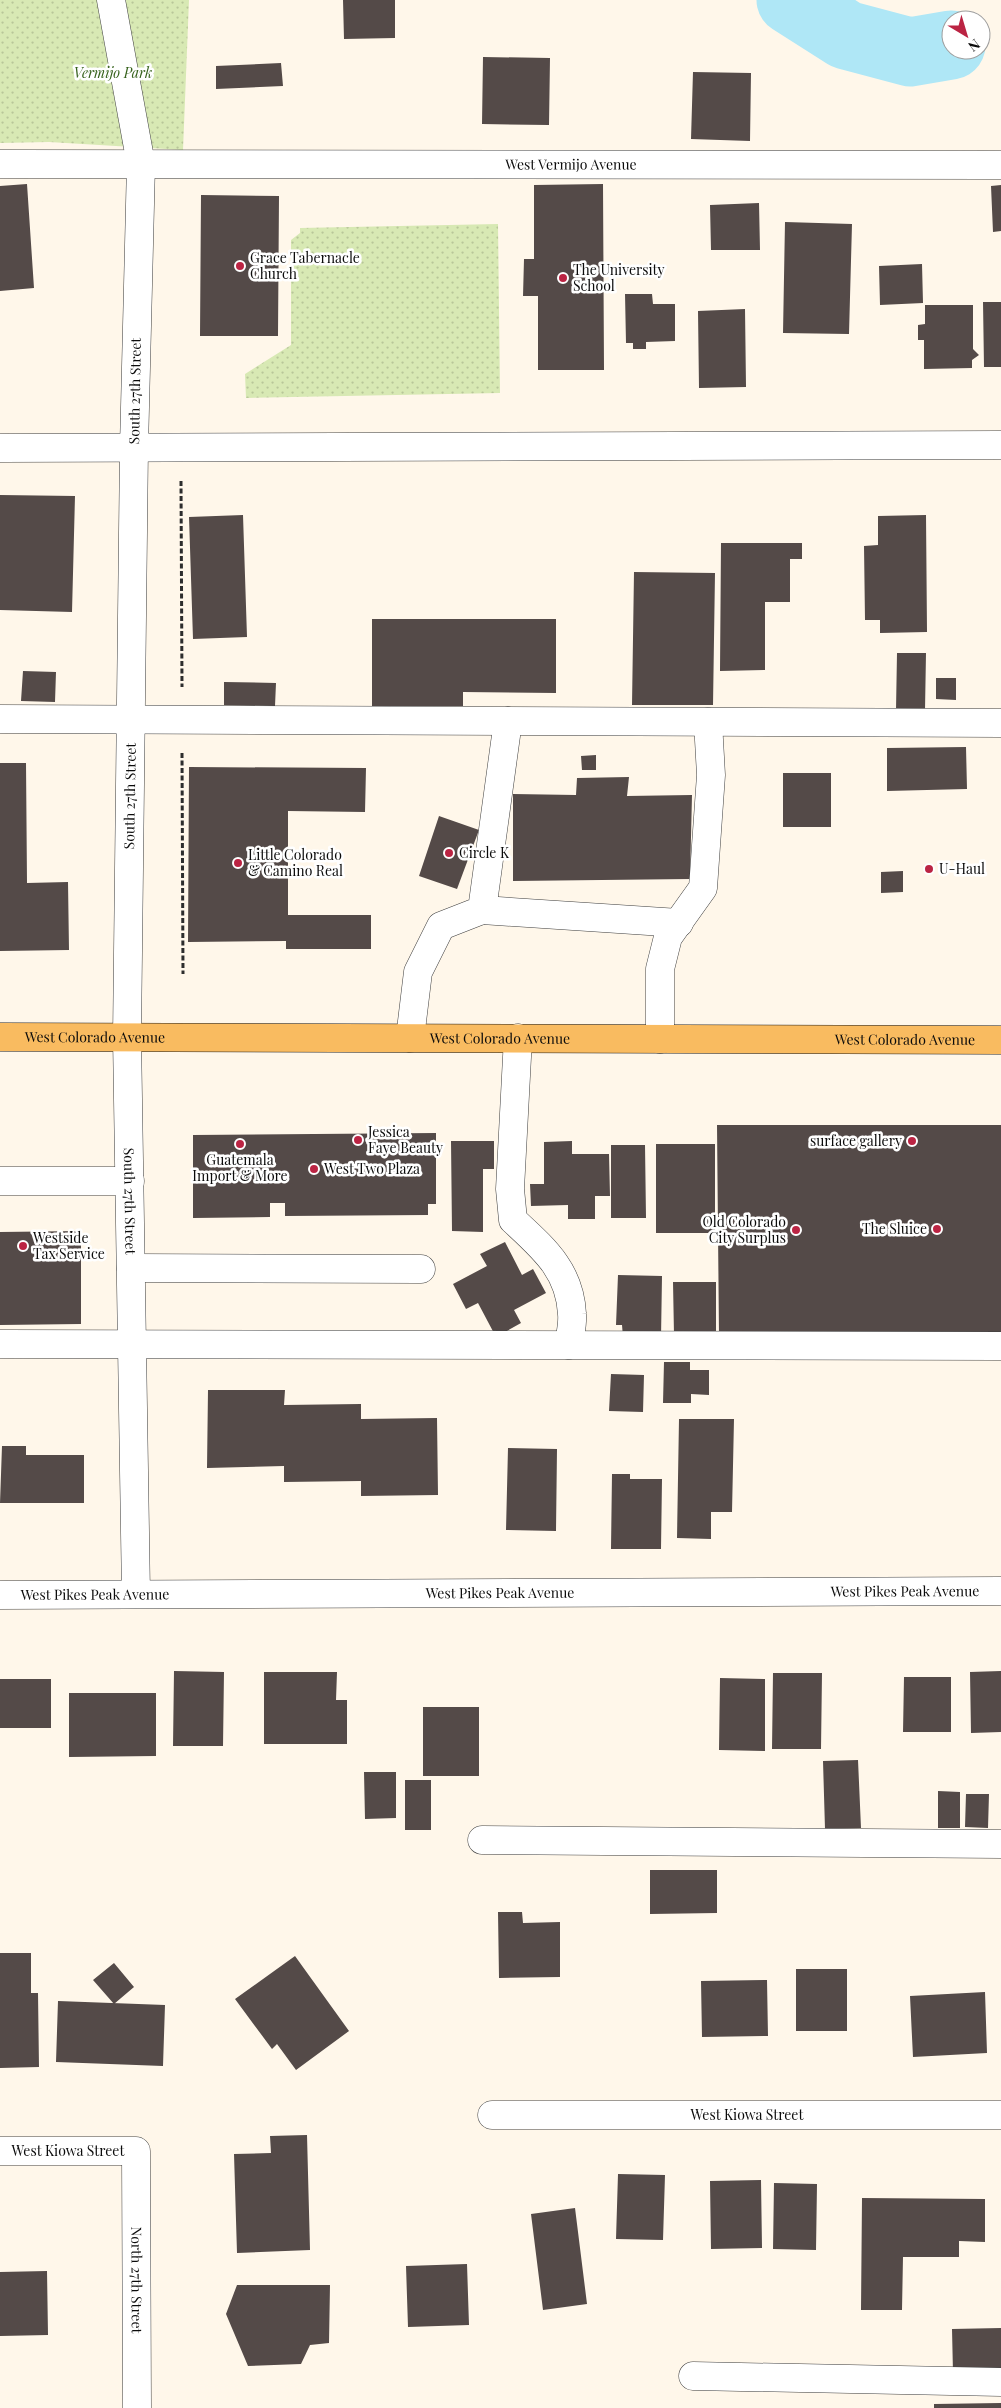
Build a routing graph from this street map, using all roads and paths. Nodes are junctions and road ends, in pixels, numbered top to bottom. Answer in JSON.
{"nodes":[{"id":1,"x":111,"y":0,"type":"edge"},
{"id":2,"x":0,"y":164,"type":"edge"},
{"id":3,"x":141,"y":164,"type":"junction"},
{"id":4,"x":1001,"y":165,"type":"edge"},
{"id":5,"x":1001,"y":445,"type":"edge"},
{"id":6,"x":0,"y":448,"type":"edge"},
{"id":7,"x":134,"y":448,"type":"junction"},
{"id":8,"x":0,"y":719,"type":"edge"},
{"id":9,"x":131,"y":719,"type":"junction"},
{"id":10,"x":508,"y":721,"type":"junction"},
{"id":11,"x":708,"y":722,"type":"junction"},
{"id":12,"x":1001,"y":723,"type":"edge"},
{"id":13,"x":482,"y":910,"type":"junction"},
{"id":14,"x":679,"y":923,"type":"junction"},
{"id":15,"x":0,"y":1037,"type":"edge"},
{"id":16,"x":127,"y":1037,"type":"junction"},
{"id":17,"x":410,"y":1038,"type":"junction"},
{"id":18,"x":518,"y":1038,"type":"junction"},
{"id":19,"x":660,"y":1039,"type":"junction"},
{"id":20,"x":1001,"y":1040,"type":"edge"},
{"id":21,"x":0,"y":1181,"type":"edge"},
{"id":22,"x":130,"y":1181,"type":"junction"},
{"id":23,"x":131,"y":1268,"type":"junction"},
{"id":24,"x":421,"y":1269,"type":"dead end"},
{"id":25,"x":132,"y":1343,"type":"junction"},
{"id":26,"x":0,"y":1344,"type":"edge"},
{"id":27,"x":569,"y":1345,"type":"junction"},
{"id":28,"x":1001,"y":1346,"type":"edge"},
{"id":29,"x":1001,"y":1591,"type":"edge"},
{"id":30,"x":0,"y":1594,"type":"edge"},
{"id":31,"x":136,"y":1594,"type":"junction"},
{"id":32,"x":482,"y":1840,"type":"dead end"},
{"id":33,"x":1001,"y":1844,"type":"edge"},
{"id":34,"x":492,"y":2115,"type":"dead end"},
{"id":35,"x":1001,"y":2115,"type":"edge"},
{"id":36,"x":0,"y":2151,"type":"edge"},
{"id":37,"x":136,"y":2151,"type":"joint"},
{"id":38,"x":693,"y":2376,"type":"dead end"},
{"id":39,"x":1001,"y":2382,"type":"edge"},
{"id":40,"x":137,"y":2408,"type":"edge"}],
"edges":[{"from":1,"to":3,"type":"street","name":"South 27th Street"},
{"from":2,"to":3,"type":"street","name":"West Vermijo Avenue"},
{"from":3,"to":4,"type":"street","name":"West Vermijo Avenue"},
{"from":3,"to":7,"type":"street","name":"South 27th Street"},
{"from":5,"to":7,"type":"street"},
{"from":6,"to":7,"type":"street"},
{"from":7,"to":9,"type":"street","name":"South 27th Street"},
{"from":8,"to":9,"type":"street"},
{"from":9,"to":10,"type":"street"},
{"from":9,"to":16,"type":"street","name":"South 27th Street"},
{"from":10,"to":11,"type":"street"},
{"from":10,"to":13,"type":"street"},
{"from":11,"to":12,"type":"street"},
{"from":11,"to":14,"type":"street"},
{"from":13,"to":14,"type":"street"},
{"from":13,"to":17,"type":"street"},
{"from":14,"to":19,"type":"street"},
{"from":15,"to":16,"type":"main road","name":"West Colorado Avenue"},
{"from":16,"to":17,"type":"main road","name":"West Colorado Avenue"},
{"from":16,"to":22,"type":"street","name":"South 27th Street"},
{"from":17,"to":18,"type":"main road","name":"West Colorado Avenue"},
{"from":18,"to":19,"type":"main road","name":"West Colorado Avenue"},
{"from":18,"to":27,"type":"street"},
{"from":19,"to":20,"type":"main road","name":"West Colorado Avenue"},
{"from":21,"to":22,"type":"street"},
{"from":22,"to":23,"type":"street","name":"South 27th Street"},
{"from":23,"to":24,"type":"street"},
{"from":23,"to":25,"type":"street","name":"South 27th Street"},
{"from":25,"to":26,"type":"street"},
{"from":25,"to":27,"type":"street"},
{"from":25,"to":31,"type":"street","name":"South 27th Street"},
{"from":27,"to":28,"type":"street"},
{"from":29,"to":31,"type":"street","name":"West Pikes Peak Avenue"},
{"from":30,"to":31,"type":"street","name":"West Pikes Peak Avenue"},
{"from":32,"to":33,"type":"street"},
{"from":34,"to":35,"type":"street","name":"West Kiowa Street"},
{"from":36,"to":37,"type":"street","name":"West Kiowa Street"},
{"from":37,"to":40,"type":"street","name":"North 27th Street"},
{"from":38,"to":39,"type":"street"}]}
